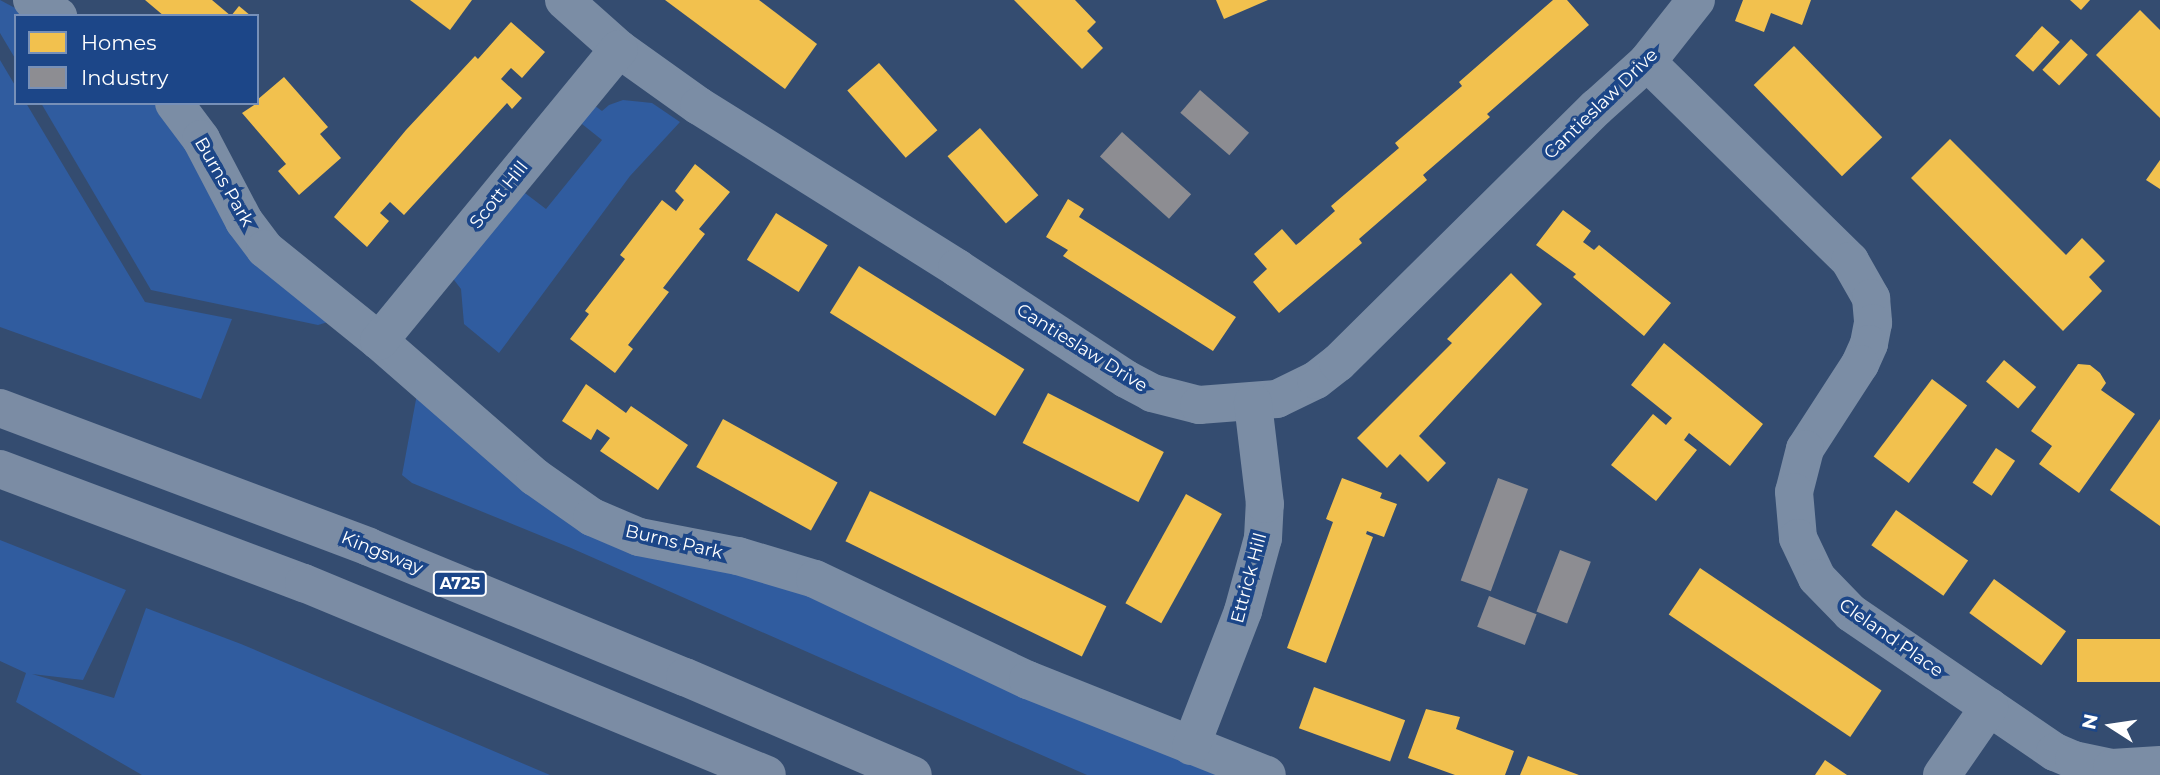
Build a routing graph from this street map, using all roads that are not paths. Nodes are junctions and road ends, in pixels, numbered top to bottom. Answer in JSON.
{"nodes":[{"id":1,"x":32,"y":0,"type":"edge"},
{"id":2,"x":564,"y":0,"type":"edge"},
{"id":3,"x":1696,"y":0,"type":"edge"},
{"id":4,"x":55,"y":14,"type":"edge"},
{"id":5,"x":619,"y":49,"type":"junction"},
{"id":6,"x":1647,"y":62,"type":"junction"},
{"id":7,"x":176,"y":105,"type":"edge"},
{"id":8,"x":379,"y":341,"type":"junction"},
{"id":9,"x":1253,"y":403,"type":"junction"},
{"id":10,"x":0,"y":408,"type":"edge"},
{"id":11,"x":0,"y":469,"type":"edge"},
{"id":12,"x":1989,"y":707,"type":"junction"},
{"id":13,"x":1191,"y":746,"type":"junction"},
{"id":14,"x":2160,"y":765,"type":"edge"},
{"id":15,"x":767,"y":775,"type":"edge"},
{"id":16,"x":913,"y":775,"type":"edge"},
{"id":17,"x":1267,"y":775,"type":"edge"},
{"id":18,"x":1942,"y":775,"type":"edge"}],
"edges":[{"from":1,"to":4,"type":"street"},
{"from":2,"to":5,"type":"street","name":"Cantieslaw Drive"},
{"from":3,"to":6,"type":"street","name":"Cantieslaw Drive"},
{"from":5,"to":8,"type":"street","name":"Scott Hill"},
{"from":5,"to":9,"type":"street","name":"Cantieslaw Drive"},
{"from":6,"to":9,"type":"street","name":"Cantieslaw Drive"},
{"from":6,"to":12,"type":"street","name":"Cleland Place"},
{"from":7,"to":8,"type":"street","name":"Burns Park"},
{"from":8,"to":13,"type":"street","name":"Burns Park"},
{"from":9,"to":13,"type":"street","name":"Ettrick Hill"},
{"from":10,"to":16,"type":"highway","name":"Kingsway","number":"A725"},
{"from":11,"to":15,"type":"highway"},
{"from":12,"to":14,"type":"street","name":"Cleland Place"},
{"from":12,"to":18,"type":"street"},
{"from":13,"to":17,"type":"street","name":"Burns Park"}]}
